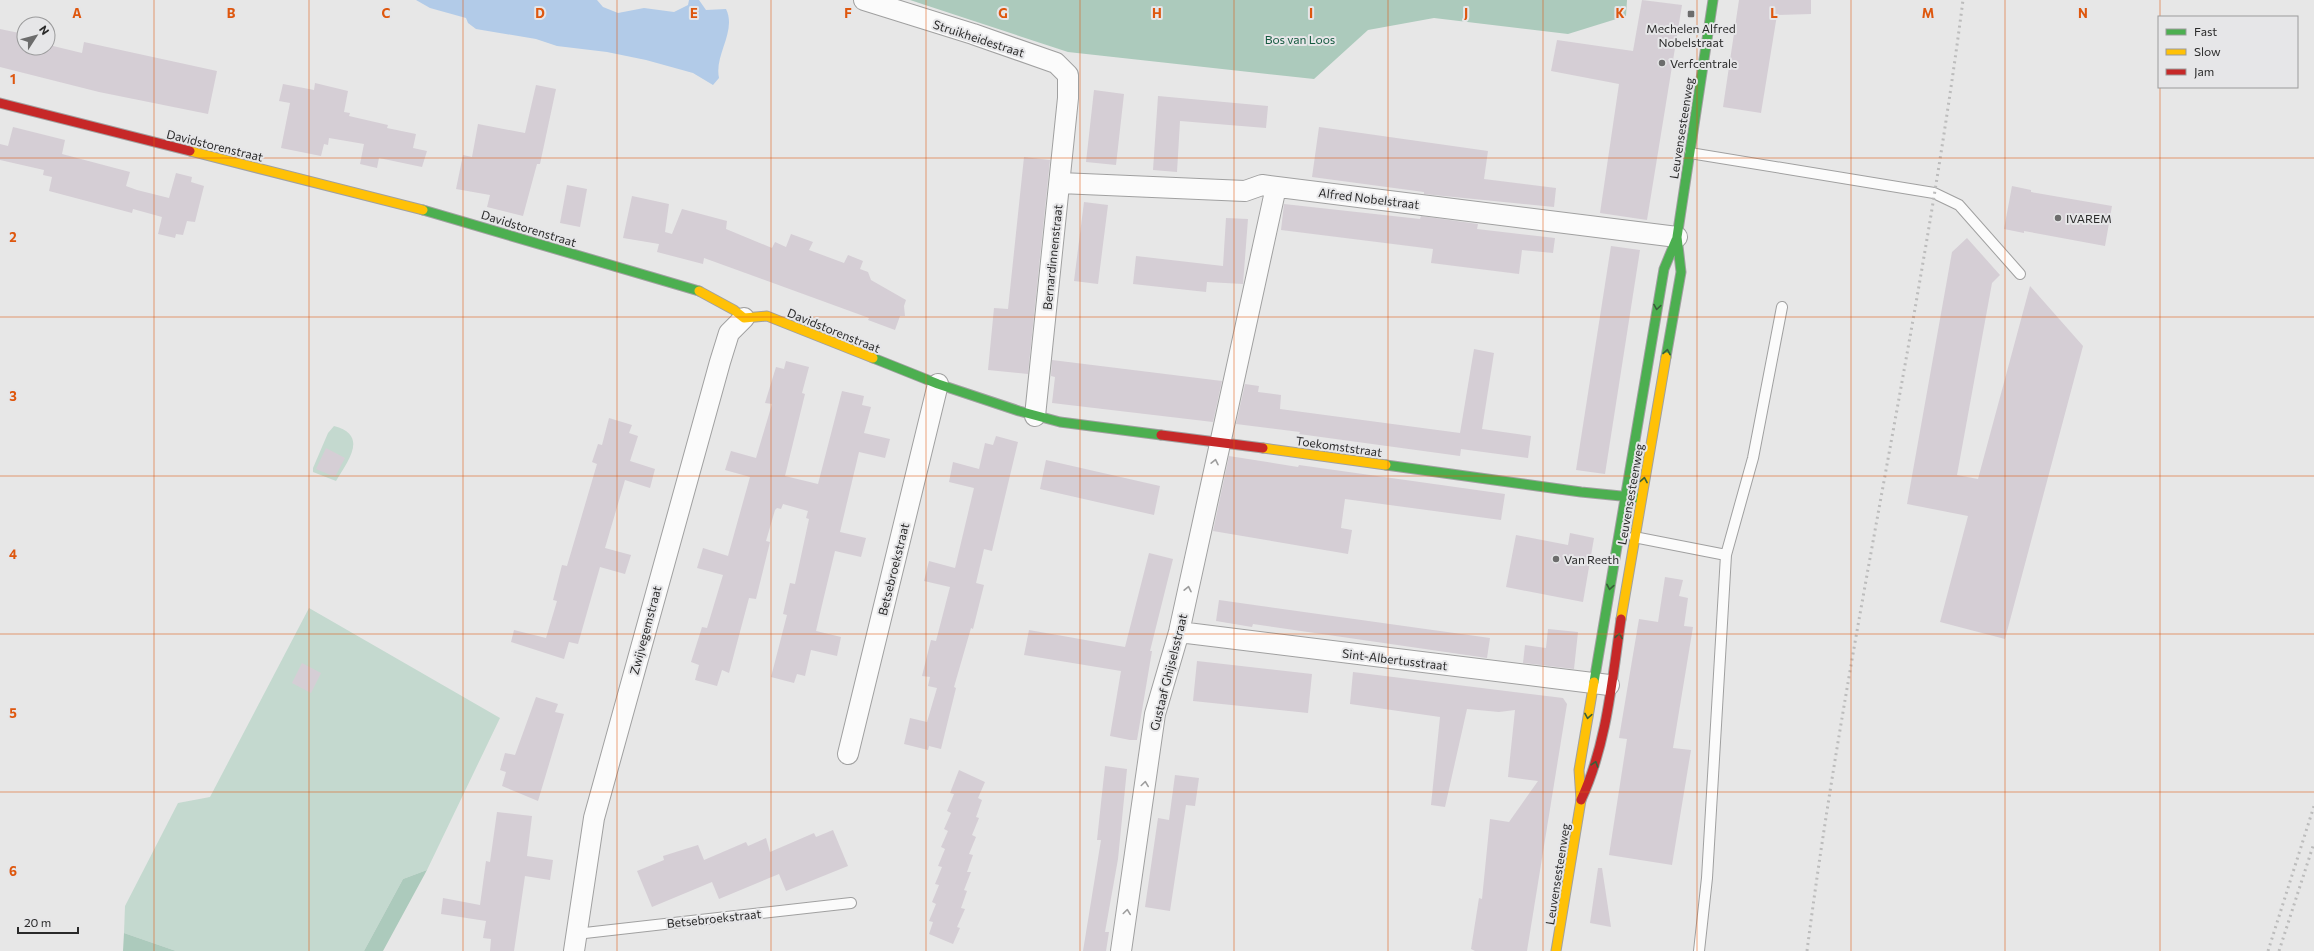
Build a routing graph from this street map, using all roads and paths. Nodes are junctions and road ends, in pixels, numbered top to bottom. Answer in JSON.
{"nodes":[{"id":1,"x":864,"y":0,"type":"edge"},
{"id":2,"x":1713,"y":0,"type":"edge"},
{"id":3,"x":1068,"y":98,"type":"joint"},
{"id":4,"x":0,"y":103,"type":"edge"},
{"id":5,"x":1690,"y":153,"type":"junction"},
{"id":6,"x":1060,"y":183,"type":"junction"},
{"id":7,"x":1276,"y":187,"type":"junction"},
{"id":8,"x":1677,"y":237,"type":"junction"},
{"id":9,"x":2020,"y":274,"type":"dead end"},
{"id":10,"x":1782,"y":307,"type":"dead end"},
{"id":11,"x":744,"y":318,"type":"junction"},
{"id":12,"x":938,"y":384,"type":"junction"},
{"id":13,"x":1035,"y":416,"type":"junction"},
{"id":14,"x":1220,"y":442,"type":"junction"},
{"id":15,"x":1626,"y":496,"type":"junction"},
{"id":16,"x":1641,"y":498,"type":"junction"},
{"id":17,"x":1619,"y":534,"type":"junction"},
{"id":18,"x":1634,"y":537,"type":"junction"},
{"id":19,"x":1726,"y":555,"type":"junction"},
{"id":20,"x":1179,"y":632,"type":"junction"},
{"id":21,"x":1603,"y":684,"type":"junction"},
{"id":22,"x":848,"y":754,"type":"dead end"},
{"id":23,"x":1581,"y":800,"type":"junction"},
{"id":24,"x":851,"y":903,"type":"dead end"},
{"id":25,"x":575,"y":942,"type":"edge"},
{"id":26,"x":1121,"y":951,"type":"edge"},
{"id":27,"x":1556,"y":951,"type":"edge"},
{"id":28,"x":1699,"y":951,"type":"edge"}],
"edges":[{"from":1,"to":3,"type":"street","name":"Struikheidestraat"},
{"from":2,"to":5,"type":"street","name":"Leuvensesteenweg"},
{"from":3,"to":6,"type":"street","name":"Bernardinnenstraat"},
{"from":4,"to":11,"type":"street","name":"Davidstorenstraat"},
{"from":5,"to":8,"type":"street","name":"Leuvensesteenweg"},
{"from":5,"to":9,"type":"lane"},
{"from":6,"to":7,"type":"street","name":"Alfred Nobelstraat"},
{"from":6,"to":13,"type":"street","name":"Bernardinnenstraat"},
{"from":7,"to":8,"type":"street","name":"Alfred Nobelstraat"},
{"from":7,"to":14,"type":"street","name":"Gustaaf Ghijselsstraat"},
{"from":8,"to":15,"type":"street","name":"Leuvensesteenweg","one_way":true},
{"from":16,"to":8,"type":"street","name":"Leuvensesteenweg","one_way":true},
{"from":10,"to":19,"type":"lane"},
{"from":11,"to":12,"type":"street","name":"Davidstorenstraat"},
{"from":11,"to":25,"type":"street","name":"Zwijvegemstraat"},
{"from":12,"to":13,"type":"street","name":"Davidstorenstraat"},
{"from":12,"to":22,"type":"street","name":"Betsebroekstraat"},
{"from":13,"to":14,"type":"street","name":"Toekomststraat"},
{"from":14,"to":15,"type":"street","name":"Toekomststraat"},
{"from":20,"to":14,"type":"street","name":"Gustaaf Ghijselsstraat","one_way":true},
{"from":15,"to":16,"type":"street","name":"Toekomststraat"},
{"from":15,"to":17,"type":"street","name":"Leuvensesteenweg"},
{"from":16,"to":18,"type":"street","name":"Leuvensesteenweg"},
{"from":17,"to":18,"type":"lane"},
{"from":17,"to":21,"type":"street","name":"Leuvensesteenweg","one_way":true},
{"from":18,"to":19,"type":"lane"},
{"from":21,"to":18,"type":"street","name":"Leuvensesteenweg","one_way":true},
{"from":19,"to":28,"type":"lane"},
{"from":20,"to":21,"type":"street","name":"Sint-Albertusstraat"},
{"from":26,"to":20,"type":"street","name":"Gustaaf Ghijselsstraat","one_way":true},
{"from":21,"to":23,"type":"street","name":"Leuvensesteenweg","one_way":true},
{"from":23,"to":21,"type":"street","name":"Leuvensesteenweg","one_way":true},
{"from":23,"to":27,"type":"street","name":"Leuvensesteenweg"},
{"from":24,"to":25,"type":"lane","name":"Betsebroekstraat"}]}
